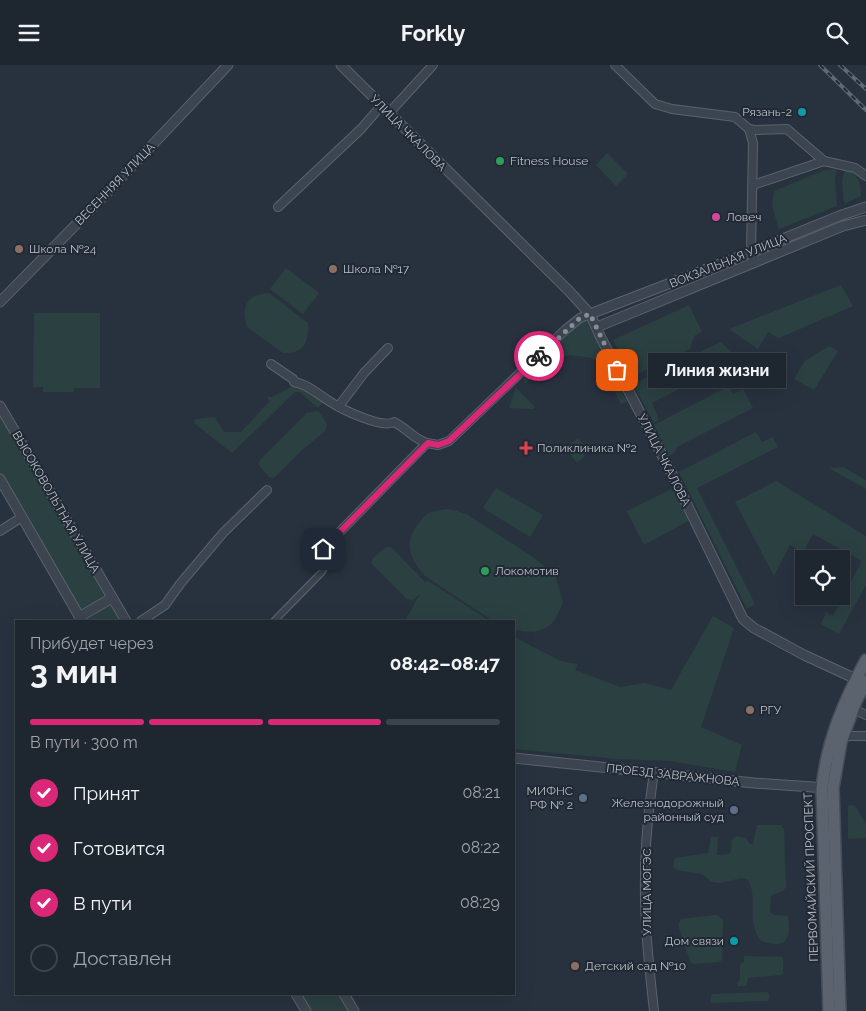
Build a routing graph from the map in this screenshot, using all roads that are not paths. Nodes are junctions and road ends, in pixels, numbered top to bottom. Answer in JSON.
{"nodes":[{"id":1,"x":228,"y":65,"type":"edge"},
{"id":2,"x":341,"y":65,"type":"edge"},
{"id":3,"x":433,"y":65,"type":"edge"},
{"id":4,"x":615,"y":65,"type":"edge"},
{"id":5,"x":381,"y":106,"type":"junction"},
{"id":6,"x":389,"y":113,"type":"junction"},
{"id":7,"x":748,"y":129,"type":"junction"},
{"id":8,"x":824,"y":161,"type":"junction"},
{"id":9,"x":866,"y":176,"type":"edge"},
{"id":10,"x":752,"y":185,"type":"junction"},
{"id":11,"x":278,"y":207,"type":"dead end"},
{"id":12,"x":866,"y":207,"type":"edge"},
{"id":13,"x":866,"y":220,"type":"edge"},
{"id":14,"x":751,"y":252,"type":"junction"},
{"id":15,"x":754,"y":263,"type":"junction"},
{"id":16,"x":0,"y":302,"type":"edge"},
{"id":17,"x":590,"y":314,"type":"junction"},
{"id":18,"x":597,"y":327,"type":"junction"},
{"id":19,"x":388,"y":348,"type":"dead end"},
{"id":20,"x":271,"y":364,"type":"dead end"},
{"id":21,"x":0,"y":406,"type":"edge"},
{"id":22,"x":338,"y":406,"type":"junction"},
{"id":23,"x":428,"y":443,"type":"junction"},
{"id":24,"x":0,"y":479,"type":"edge"},
{"id":25,"x":267,"y":490,"type":"dead end"},
{"id":26,"x":22,"y":517,"type":"junction"},
{"id":27,"x":0,"y":531,"type":"edge"},
{"id":28,"x":323,"y":549,"type":"joint"},
{"id":29,"x":112,"y":598,"type":"junction"},
{"id":30,"x":80,"y":619,"type":"edge"},
{"id":31,"x":125,"y":620,"type":"edge"},
{"id":32,"x":142,"y":620,"type":"edge"},
{"id":33,"x":275,"y":620,"type":"edge"},
{"id":34,"x":866,"y":660,"type":"edge"},
{"id":35,"x":861,"y":680,"type":"edge"},
{"id":36,"x":853,"y":709,"type":"junction"},
{"id":37,"x":866,"y":715,"type":"edge"},
{"id":38,"x":843,"y":736,"type":"junction"},
{"id":39,"x":866,"y":736,"type":"edge"},
{"id":40,"x":515,"y":758,"type":"edge"},
{"id":41,"x":654,"y":772,"type":"junction"},
{"id":42,"x":827,"y":788,"type":"junction"},
{"id":43,"x":297,"y":995,"type":"edge"},
{"id":44,"x":345,"y":995,"type":"edge"},
{"id":45,"x":306,"y":1011,"type":"edge"},
{"id":46,"x":354,"y":1011,"type":"edge"},
{"id":47,"x":654,"y":1011,"type":"edge"},
{"id":48,"x":829,"y":1011,"type":"edge"},
{"id":49,"x":840,"y":1011,"type":"edge"}],
"edges":[{"from":1,"to":16,"type":"street","name":"ВЕСЕННЯЯ УЛИЦА"},
{"from":2,"to":5,"type":"street","name":"УЛИЦА ЧКАЛОВА"},
{"from":3,"to":6,"type":"street"},
{"from":4,"to":7,"type":"street"},
{"from":5,"to":6,"type":"street","name":"УЛИЦА ЧКАЛОВА"},
{"from":5,"to":11,"type":"street"},
{"from":6,"to":17,"type":"street","name":"УЛИЦА ЧКАЛОВА"},
{"from":7,"to":8,"type":"street"},
{"from":7,"to":10,"type":"street"},
{"from":8,"to":9,"type":"street"},
{"from":8,"to":10,"type":"street"},
{"from":10,"to":14,"type":"street"},
{"from":12,"to":14,"type":"street","name":"ВОКЗАЛЬНАЯ УЛИЦА"},
{"from":13,"to":15,"type":"street","name":"ВОКЗАЛЬНАЯ УЛИЦА"},
{"from":14,"to":15,"type":"street"},
{"from":14,"to":17,"type":"street","name":"ВОКЗАЛЬНАЯ УЛИЦА"},
{"from":15,"to":18,"type":"street","name":"ВОКЗАЛЬНАЯ УЛИЦА"},
{"from":17,"to":18,"type":"street","name":"УЛИЦА ЧКАЛОВА"},
{"from":17,"to":23,"type":"street"},
{"from":18,"to":35,"type":"street","name":"УЛИЦА ЧКАЛОВА"},
{"from":19,"to":22,"type":"street"},
{"from":20,"to":22,"type":"street"},
{"from":21,"to":29,"type":"street","name":"ВЫСОКОВОЛЬТНАЯ УЛИЦА"},
{"from":22,"to":23,"type":"street"},
{"from":23,"to":28,"type":"street"},
{"from":24,"to":26,"type":"street"},
{"from":25,"to":32,"type":"street"},
{"from":26,"to":27,"type":"street"},
{"from":26,"to":30,"type":"street"},
{"from":28,"to":33,"type":"street"},
{"from":29,"to":30,"type":"street"},
{"from":29,"to":31,"type":"street","name":"ВЫСОКОВОЛЬТНАЯ УЛИЦА"},
{"from":34,"to":35,"type":"main road","name":"ПЕРВОМАЙСКИЙ ПРОСПЕКТ"},
{"from":35,"to":36,"type":"main road","name":"ПЕРВОМАЙСКИЙ ПРОСПЕКТ"},
{"from":35,"to":42,"type":"main road","name":"ПЕРВОМАЙСКИЙ ПРОСПЕКТ"},
{"from":36,"to":37,"type":"street"},
{"from":36,"to":38,"type":"main road","name":"ПЕРВОМАЙСКИЙ ПРОСПЕКТ"},
{"from":38,"to":39,"type":"street"},
{"from":38,"to":42,"type":"main road","name":"ПЕРВОМАЙСКИЙ ПРОСПЕКТ"},
{"from":40,"to":41,"type":"street","name":"ПРОЕЗД ЗАВРАЖНОВА"},
{"from":41,"to":42,"type":"street","name":"ПРОЕЗД ЗАВРАЖНОВА"},
{"from":41,"to":47,"type":"street","name":"УЛИЦА МОГЭС"},
{"from":42,"to":48,"type":"main road","name":"ПЕРВОМАЙСКИЙ ПРОСПЕКТ"},
{"from":42,"to":49,"type":"main road","name":"ПЕРВОМАЙСКИЙ ПРОСПЕКТ"},
{"from":43,"to":45,"type":"street"},
{"from":44,"to":46,"type":"street"}]}
